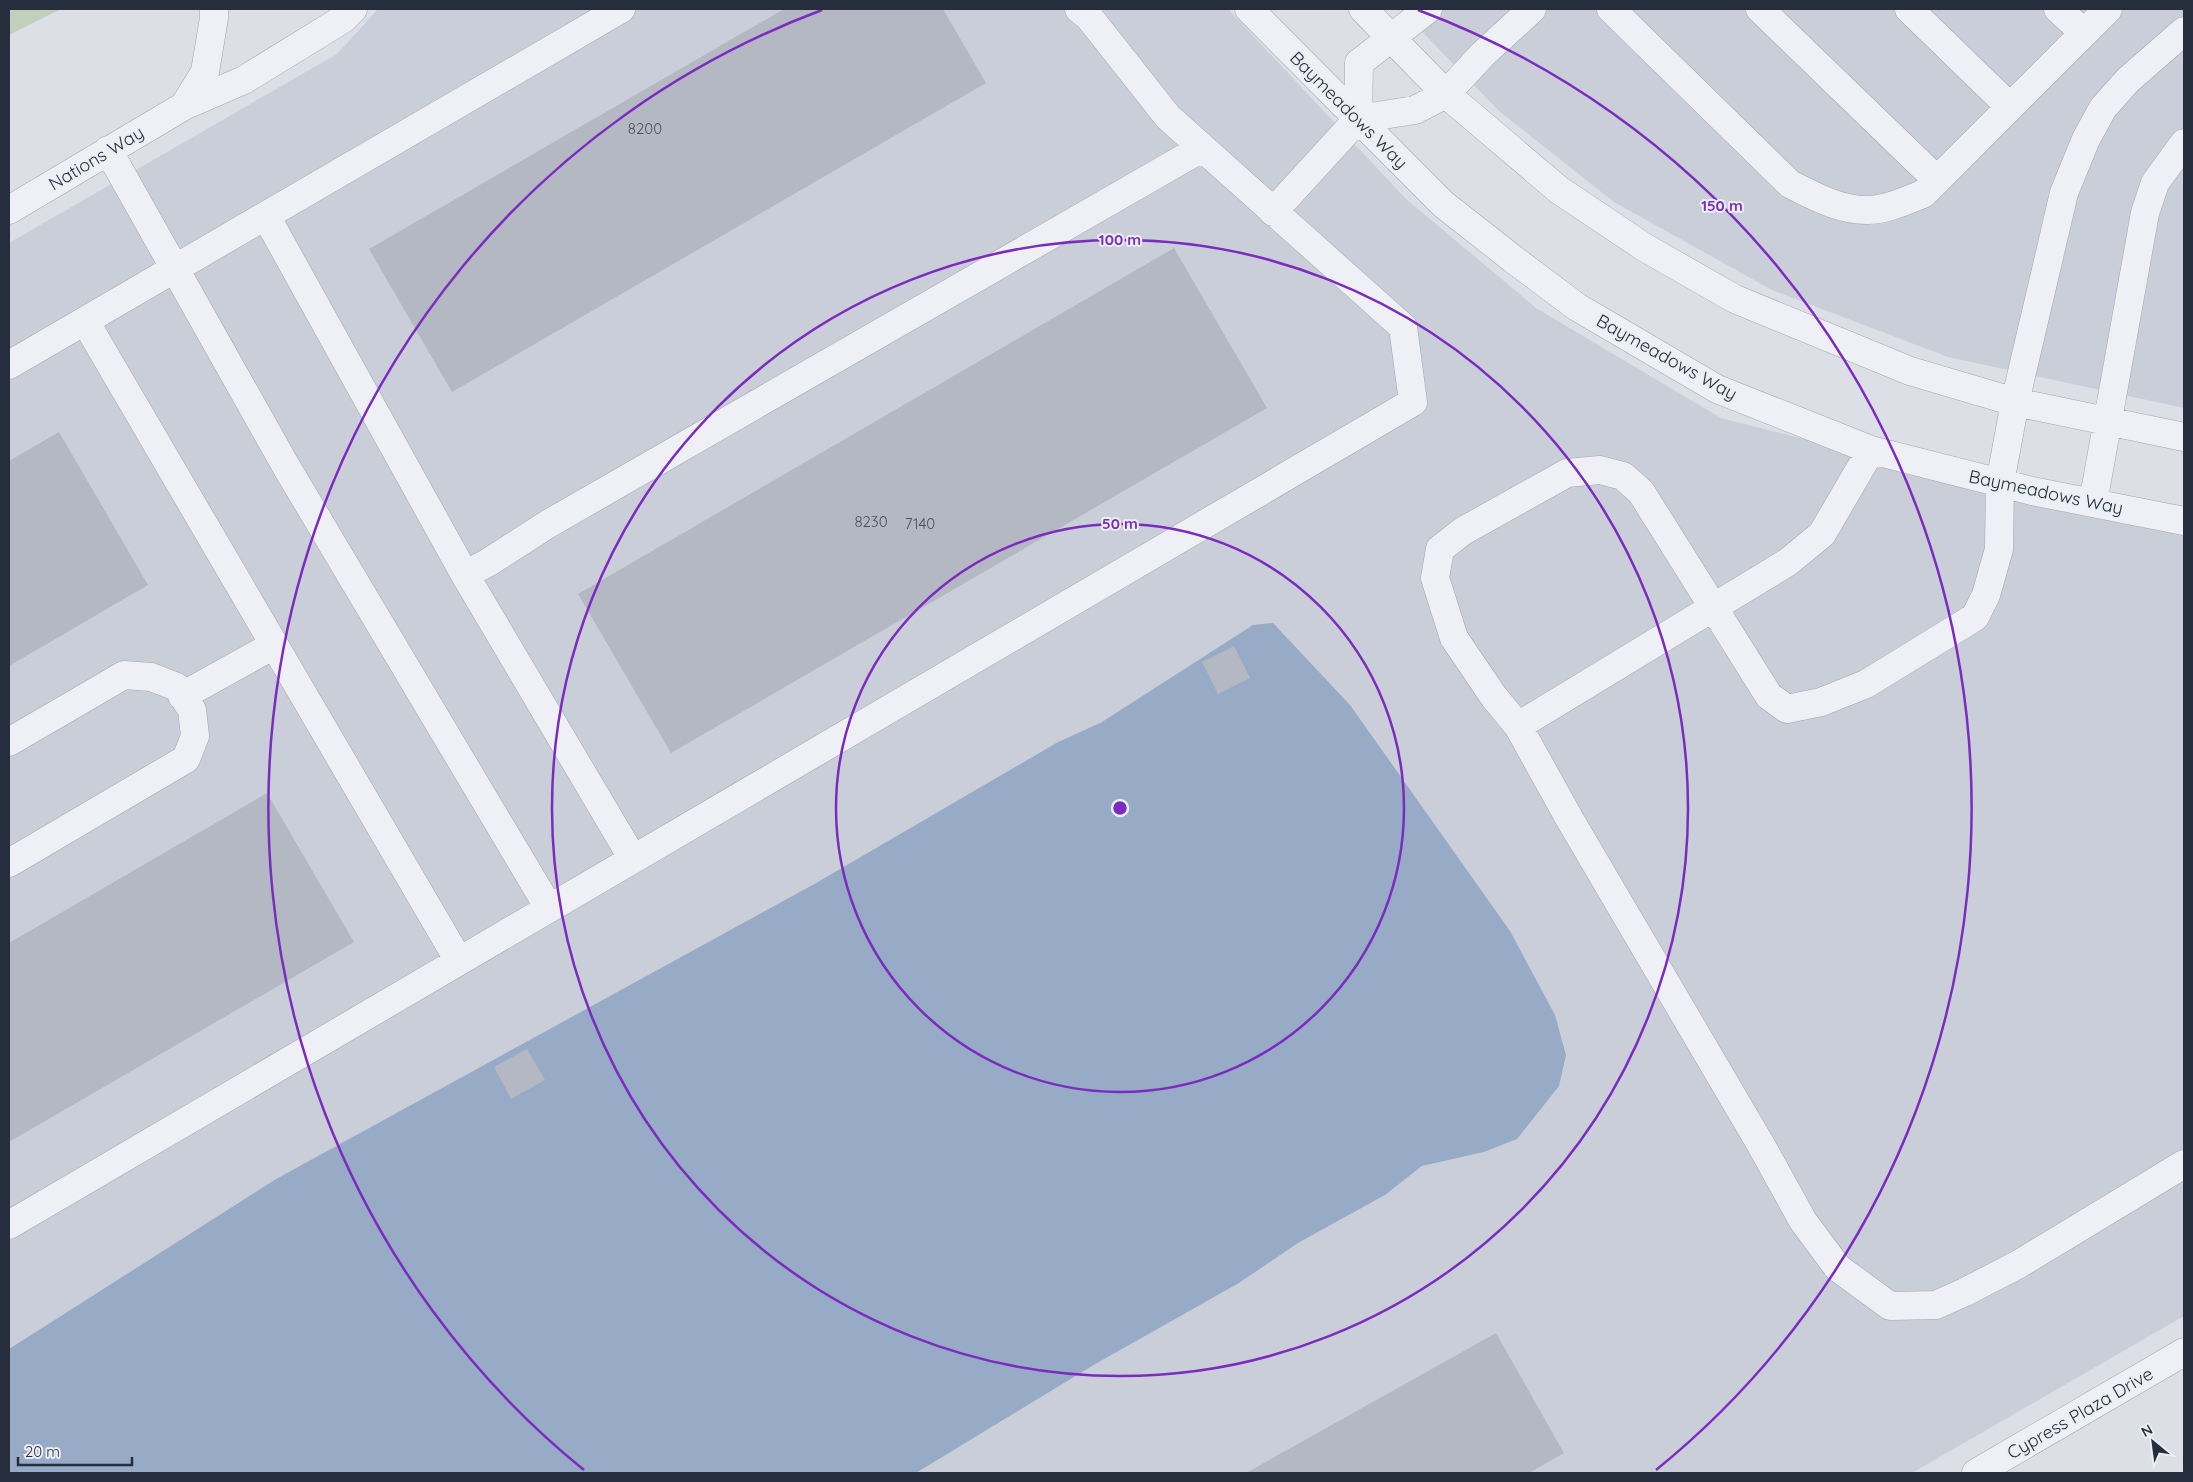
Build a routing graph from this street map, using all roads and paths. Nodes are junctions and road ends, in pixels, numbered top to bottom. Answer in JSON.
{"nodes":[{"id":1,"x":214,"y":9,"type":"edge"},
{"id":2,"x":354,"y":9,"type":"edge"},
{"id":3,"x":621,"y":9,"type":"edge"},
{"id":4,"x":1079,"y":9,"type":"edge"},
{"id":5,"x":1249,"y":9,"type":"edge"},
{"id":6,"x":1363,"y":9,"type":"edge"},
{"id":7,"x":1428,"y":9,"type":"edge"},
{"id":8,"x":1532,"y":9,"type":"edge"},
{"id":9,"x":1611,"y":9,"type":"edge"},
{"id":10,"x":1760,"y":9,"type":"edge"},
{"id":11,"x":1909,"y":9,"type":"edge"},
{"id":12,"x":2058,"y":9,"type":"edge"},
{"id":13,"x":2108,"y":9,"type":"edge"},
{"id":14,"x":2184,"y":30,"type":"edge"},
{"id":15,"x":2084,"y":34,"type":"junction"},
{"id":16,"x":1390,"y":38,"type":"junction"},
{"id":17,"x":1446,"y":94,"type":"junction"},
{"id":18,"x":184,"y":106,"type":"junction"},
{"id":19,"x":2010,"y":107,"type":"junction"},
{"id":20,"x":1358,"y":119,"type":"junction"},
{"id":21,"x":2184,"y":143,"type":"edge"},
{"id":22,"x":1202,"y":148,"type":"junction"},
{"id":23,"x":108,"y":150,"type":"junction"},
{"id":24,"x":1937,"y":180,"type":"junction"},
{"id":25,"x":9,"y":210,"type":"edge"},
{"id":26,"x":1273,"y":212,"type":"junction"},
{"id":27,"x":266,"y":216,"type":"junction"},
{"id":28,"x":174,"y":269,"type":"junction"},
{"id":29,"x":85,"y":321,"type":"junction"},
{"id":30,"x":9,"y":365,"type":"edge"},
{"id":31,"x":2016,"y":402,"type":"junction"},
{"id":32,"x":2107,"y":422,"type":"junction"},
{"id":33,"x":2184,"y":437,"type":"edge"},
{"id":34,"x":1871,"y":450,"type":"junction"},
{"id":35,"x":2000,"y":483,"type":"junction"},
{"id":36,"x":2093,"y":503,"type":"junction"},
{"id":37,"x":2184,"y":520,"type":"edge"},
{"id":38,"x":465,"y":575,"type":"junction"},
{"id":39,"x":1713,"y":608,"type":"junction"},
{"id":40,"x":274,"y":645,"type":"junction"},
{"id":41,"x":182,"y":696,"type":"junction"},
{"id":42,"x":1518,"y":726,"type":"junction"},
{"id":43,"x":9,"y":742,"type":"edge"},
{"id":44,"x":633,"y":859,"type":"junction"},
{"id":45,"x":9,"y":863,"type":"edge"},
{"id":46,"x":549,"y":908,"type":"junction"},
{"id":47,"x":459,"y":961,"type":"junction"},
{"id":48,"x":2184,"y":1164,"type":"edge"},
{"id":49,"x":9,"y":1225,"type":"edge"},
{"id":50,"x":2184,"y":1352,"type":"edge"},
{"id":51,"x":1976,"y":1473,"type":"edge"}],
"edges":[{"from":1,"to":18,"type":"street","name":"Nations Way"},
{"from":2,"to":18,"type":"street","name":"Nations Way"},
{"from":3,"to":27,"type":"street"},
{"from":4,"to":22,"type":"street"},
{"from":5,"to":20,"type":"street","name":"Baymeadows Way"},
{"from":6,"to":16,"type":"street"},
{"from":7,"to":16,"type":"street"},
{"from":8,"to":17,"type":"street"},
{"from":9,"to":24,"type":"street"},
{"from":10,"to":24,"type":"street"},
{"from":11,"to":19,"type":"street"},
{"from":12,"to":15,"type":"street"},
{"from":13,"to":15,"type":"street"},
{"from":14,"to":31,"type":"street"},
{"from":15,"to":19,"type":"street"},
{"from":16,"to":17,"type":"street"},
{"from":16,"to":20,"type":"street"},
{"from":17,"to":20,"type":"street"},
{"from":17,"to":31,"type":"street"},
{"from":18,"to":23,"type":"street","name":"Nations Way"},
{"from":19,"to":24,"type":"street"},
{"from":20,"to":26,"type":"street"},
{"from":20,"to":34,"type":"street","name":"Baymeadows Way"},
{"from":21,"to":32,"type":"street"},
{"from":22,"to":26,"type":"street"},
{"from":22,"to":38,"type":"street"},
{"from":23,"to":25,"type":"street","name":"Nations Way"},
{"from":23,"to":28,"type":"street"},
{"from":26,"to":44,"type":"street"},
{"from":27,"to":28,"type":"street"},
{"from":27,"to":38,"type":"street"},
{"from":28,"to":29,"type":"street"},
{"from":28,"to":46,"type":"street"},
{"from":29,"to":30,"type":"street"},
{"from":29,"to":40,"type":"street"},
{"from":31,"to":32,"type":"street"},
{"from":31,"to":35,"type":"street"},
{"from":32,"to":33,"type":"street"},
{"from":32,"to":36,"type":"street"},
{"from":34,"to":35,"type":"street","name":"Baymeadows Way"},
{"from":34,"to":39,"type":"street"},
{"from":35,"to":36,"type":"street","name":"Baymeadows Way"},
{"from":35,"to":39,"type":"street"},
{"from":36,"to":37,"type":"street","name":"Baymeadows Way"},
{"from":38,"to":44,"type":"street"},
{"from":39,"to":42,"type":"street"},
{"from":39,"to":42,"type":"street"},
{"from":40,"to":41,"type":"street"},
{"from":40,"to":47,"type":"street"},
{"from":41,"to":43,"type":"street"},
{"from":41,"to":45,"type":"street"},
{"from":42,"to":48,"type":"street"},
{"from":44,"to":46,"type":"street"},
{"from":46,"to":47,"type":"street"},
{"from":47,"to":49,"type":"street"},
{"from":50,"to":51,"type":"street","name":"Cypress Plaza Drive"}]}
